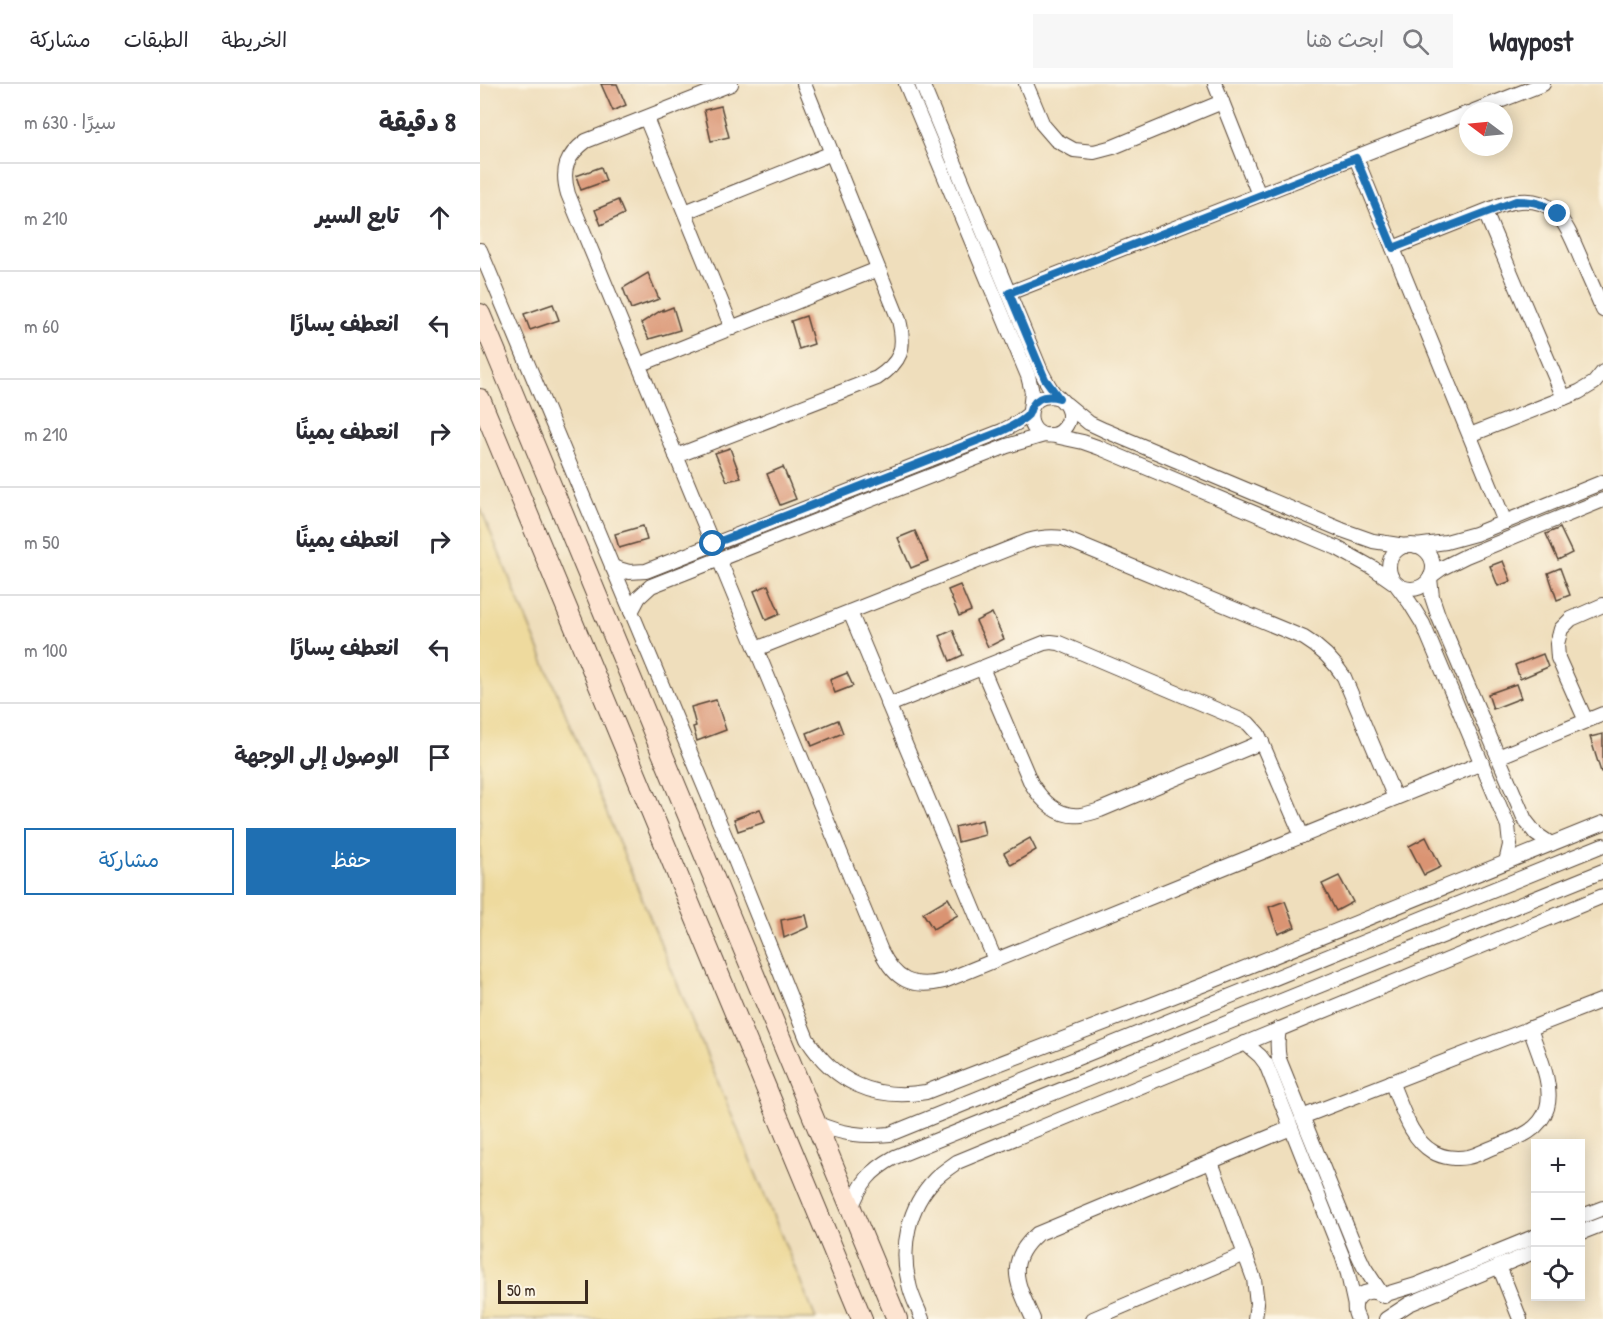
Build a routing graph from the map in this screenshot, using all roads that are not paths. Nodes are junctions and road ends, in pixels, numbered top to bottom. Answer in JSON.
{"nodes":[{"id":1,"x":731,"y":84,"type":"edge"},
{"id":2,"x":804,"y":84,"type":"edge"},
{"id":3,"x":906,"y":84,"type":"edge"},
{"id":4,"x":922,"y":84,"type":"edge"},
{"id":5,"x":1026,"y":84,"type":"edge"},
{"id":6,"x":1215,"y":84,"type":"edge"},
{"id":7,"x":1543,"y":84,"type":"edge"},
{"id":8,"x":1511,"y":90,"type":"edge"},
{"id":9,"x":1222,"y":102,"type":"junction"},
{"id":10,"x":1490,"y":102,"type":"edge"},
{"id":11,"x":1459,"y":117,"type":"edge"},
{"id":12,"x":646,"y":118,"type":"junction"},
{"id":13,"x":832,"y":153,"type":"junction"},
{"id":14,"x":1356,"y":158,"type":"junction"},
{"id":15,"x":1259,"y":195,"type":"junction"},
{"id":16,"x":685,"y":212,"type":"junction"},
{"id":17,"x":1485,"y":212,"type":"junction"},
{"id":18,"x":1393,"y":248,"type":"junction"},
{"id":19,"x":480,"y":250,"type":"edge"},
{"id":20,"x":878,"y":269,"type":"junction"},
{"id":21,"x":1009,"y":293,"type":"junction"},
{"id":22,"x":1603,"y":310,"type":"edge"},
{"id":23,"x":480,"y":314,"type":"edge"},
{"id":24,"x":732,"y":328,"type":"junction"},
{"id":25,"x":639,"y":365,"type":"junction"},
{"id":26,"x":1603,"y":372,"type":"edge"},
{"id":27,"x":1564,"y":398,"type":"junction"},
{"id":28,"x":480,"y":399,"type":"edge"},
{"id":29,"x":1061,"y":400,"type":"junction"},
{"id":30,"x":1030,"y":411,"type":"junction"},
{"id":31,"x":1047,"y":435,"type":"junction"},
{"id":32,"x":1470,"y":435,"type":"junction"},
{"id":33,"x":676,"y":456,"type":"junction"},
{"id":34,"x":1603,"y":482,"type":"edge"},
{"id":35,"x":1603,"y":500,"type":"edge"},
{"id":36,"x":563,"y":514,"type":"junction"},
{"id":37,"x":1505,"y":522,"type":"junction"},
{"id":38,"x":533,"y":527,"type":"junction"},
{"id":39,"x":713,"y":544,"type":"junction"},
{"id":40,"x":1411,"y":546,"type":"junction"},
{"id":41,"x":719,"y":560,"type":"junction"},
{"id":42,"x":612,"y":567,"type":"junction"},
{"id":43,"x":1430,"y":577,"type":"junction"},
{"id":44,"x":1394,"y":582,"type":"junction"},
{"id":45,"x":1603,"y":604,"type":"edge"},
{"id":46,"x":631,"y":612,"type":"junction"},
{"id":47,"x":850,"y":612,"type":"junction"},
{"id":48,"x":756,"y":649,"type":"junction"},
{"id":49,"x":982,"y":668,"type":"junction"},
{"id":50,"x":889,"y":705,"type":"junction"},
{"id":51,"x":1603,"y":714,"type":"edge"},
{"id":52,"x":1586,"y":722,"type":"junction"},
{"id":53,"x":1262,"y":742,"type":"junction"},
{"id":54,"x":1498,"y":757,"type":"junction"},
{"id":55,"x":1482,"y":764,"type":"junction"},
{"id":56,"x":1395,"y":798,"type":"junction"},
{"id":57,"x":1603,"y":823,"type":"edge"},
{"id":58,"x":1302,"y":836,"type":"junction"},
{"id":59,"x":1551,"y":844,"type":"junction"},
{"id":60,"x":1603,"y":845,"type":"edge"},
{"id":61,"x":1506,"y":862,"type":"junction"},
{"id":62,"x":1603,"y":871,"type":"edge"},
{"id":63,"x":1603,"y":896,"type":"edge"},
{"id":64,"x":1280,"y":954,"type":"junction"},
{"id":65,"x":995,"y":960,"type":"junction"},
{"id":66,"x":1291,"y":972,"type":"junction"},
{"id":67,"x":1603,"y":1000,"type":"edge"},
{"id":68,"x":1209,"y":1005,"type":"junction"},
{"id":69,"x":1218,"y":1026,"type":"junction"},
{"id":70,"x":1530,"y":1028,"type":"junction"},
{"id":71,"x":1279,"y":1029,"type":"junction"},
{"id":72,"x":1245,"y":1043,"type":"junction"},
{"id":73,"x":1391,"y":1082,"type":"junction"},
{"id":74,"x":1029,"y":1103,"type":"junction"},
{"id":75,"x":1302,"y":1117,"type":"junction"},
{"id":76,"x":816,"y":1124,"type":"junction"},
{"id":77,"x":1038,"y":1128,"type":"junction"},
{"id":78,"x":1291,"y":1128,"type":"junction"},
{"id":79,"x":1211,"y":1162,"type":"junction"},
{"id":80,"x":1603,"y":1208,"type":"edge"},
{"id":81,"x":851,"y":1209,"type":"junction"},
{"id":82,"x":1585,"y":1215,"type":"edge"},
{"id":83,"x":1603,"y":1224,"type":"edge"},
{"id":84,"x":1585,"y":1231,"type":"edge"},
{"id":85,"x":1531,"y":1238,"type":"edge"},
{"id":86,"x":1531,"y":1253,"type":"edge"},
{"id":87,"x":1245,"y":1254,"type":"junction"},
{"id":88,"x":1499,"y":1266,"type":"junction"},
{"id":89,"x":1382,"y":1294,"type":"junction"},
{"id":90,"x":1355,"y":1314,"type":"edge"},
{"id":91,"x":862,"y":1319,"type":"edge"},
{"id":92,"x":897,"y":1319,"type":"edge"},
{"id":93,"x":922,"y":1319,"type":"edge"},
{"id":94,"x":1033,"y":1319,"type":"edge"},
{"id":95,"x":1093,"y":1319,"type":"edge"},
{"id":96,"x":1255,"y":1319,"type":"edge"},
{"id":97,"x":1386,"y":1319,"type":"edge"},
{"id":98,"x":1520,"y":1319,"type":"edge"}],
"edges":[{"from":1,"to":12,"type":"street"},
{"from":2,"to":13,"type":"street"},
{"from":3,"to":30,"type":"street"},
{"from":4,"to":21,"type":"street"},
{"from":5,"to":9,"type":"street"},
{"from":6,"to":9,"type":"street"},
{"from":7,"to":8,"type":"street"},
{"from":8,"to":10,"type":"street"},
{"from":9,"to":15,"type":"street"},
{"from":11,"to":14,"type":"street"},
{"from":12,"to":16,"type":"street"},
{"from":12,"to":25,"type":"street"},
{"from":13,"to":16,"type":"street"},
{"from":13,"to":20,"type":"street"},
{"from":14,"to":15,"type":"street"},
{"from":14,"to":18,"type":"street"},
{"from":15,"to":21,"type":"street"},
{"from":16,"to":24,"type":"street"},
{"from":17,"to":18,"type":"street"},
{"from":17,"to":22,"type":"street"},
{"from":17,"to":27,"type":"street"},
{"from":18,"to":32,"type":"street"},
{"from":19,"to":42,"type":"street"},
{"from":20,"to":24,"type":"street"},
{"from":20,"to":33,"type":"street"},
{"from":21,"to":29,"type":"street"},
{"from":23,"to":36,"type":"street"},
{"from":24,"to":25,"type":"street"},
{"from":25,"to":33,"type":"street"},
{"from":26,"to":27,"type":"street"},
{"from":27,"to":32,"type":"street"},
{"from":28,"to":38,"type":"street"},
{"from":29,"to":30,"type":"street"},
{"from":29,"to":31,"type":"street"},
{"from":29,"to":40,"type":"street"},
{"from":30,"to":31,"type":"street"},
{"from":30,"to":39,"type":"street"},
{"from":31,"to":41,"type":"street"},
{"from":31,"to":44,"type":"street"},
{"from":32,"to":37,"type":"street"},
{"from":33,"to":39,"type":"street"},
{"from":34,"to":37,"type":"street"},
{"from":35,"to":43,"type":"street"},
{"from":36,"to":38,"type":"street"},
{"from":36,"to":76,"type":"street"},
{"from":37,"to":40,"type":"street"},
{"from":38,"to":91,"type":"street"},
{"from":39,"to":42,"type":"street"},
{"from":40,"to":43,"type":"street"},
{"from":40,"to":44,"type":"street"},
{"from":41,"to":46,"type":"street"},
{"from":41,"to":48,"type":"street"},
{"from":42,"to":46,"type":"street"},
{"from":43,"to":44,"type":"street"},
{"from":43,"to":54,"type":"street"},
{"from":44,"to":55,"type":"street"},
{"from":45,"to":52,"type":"street"},
{"from":46,"to":64,"type":"street"},
{"from":47,"to":48,"type":"street"},
{"from":47,"to":50,"type":"street"},
{"from":47,"to":56,"type":"street"},
{"from":48,"to":65,"type":"street"},
{"from":49,"to":50,"type":"street"},
{"from":49,"to":53,"type":"street"},
{"from":49,"to":53,"type":"street"},
{"from":50,"to":65,"type":"street"},
{"from":51,"to":52,"type":"street"},
{"from":52,"to":54,"type":"street"},
{"from":53,"to":58,"type":"street"},
{"from":54,"to":59,"type":"street"},
{"from":55,"to":56,"type":"street"},
{"from":55,"to":61,"type":"street"},
{"from":56,"to":58,"type":"street"},
{"from":57,"to":59,"type":"street"},
{"from":58,"to":65,"type":"street"},
{"from":59,"to":61,"type":"street"},
{"from":60,"to":66,"type":"street"},
{"from":61,"to":64,"type":"street"},
{"from":62,"to":69,"type":"street"},
{"from":63,"to":71,"type":"street"},
{"from":64,"to":66,"type":"street"},
{"from":66,"to":68,"type":"street"},
{"from":67,"to":70,"type":"street"},
{"from":68,"to":69,"type":"street"},
{"from":68,"to":76,"type":"street"},
{"from":69,"to":74,"type":"street"},
{"from":70,"to":73,"type":"street"},
{"from":70,"to":73,"type":"street"},
{"from":71,"to":72,"type":"street"},
{"from":71,"to":75,"type":"street"},
{"from":72,"to":77,"type":"street"},
{"from":72,"to":78,"type":"street"},
{"from":73,"to":75,"type":"street"},
{"from":74,"to":77,"type":"street"},
{"from":74,"to":81,"type":"street"},
{"from":75,"to":89,"type":"street"},
{"from":76,"to":81,"type":"street"},
{"from":77,"to":93,"type":"street"},
{"from":78,"to":79,"type":"street"},
{"from":78,"to":90,"type":"street"},
{"from":79,"to":87,"type":"street"},
{"from":79,"to":94,"type":"street"},
{"from":80,"to":82,"type":"street"},
{"from":81,"to":92,"type":"street"},
{"from":83,"to":84,"type":"street"},
{"from":85,"to":89,"type":"street"},
{"from":86,"to":88,"type":"street"},
{"from":87,"to":95,"type":"street"},
{"from":87,"to":96,"type":"street"},
{"from":88,"to":97,"type":"street"},
{"from":88,"to":98,"type":"street"},
{"from":89,"to":90,"type":"street"},
{"from":89,"to":97,"type":"street"}]}
